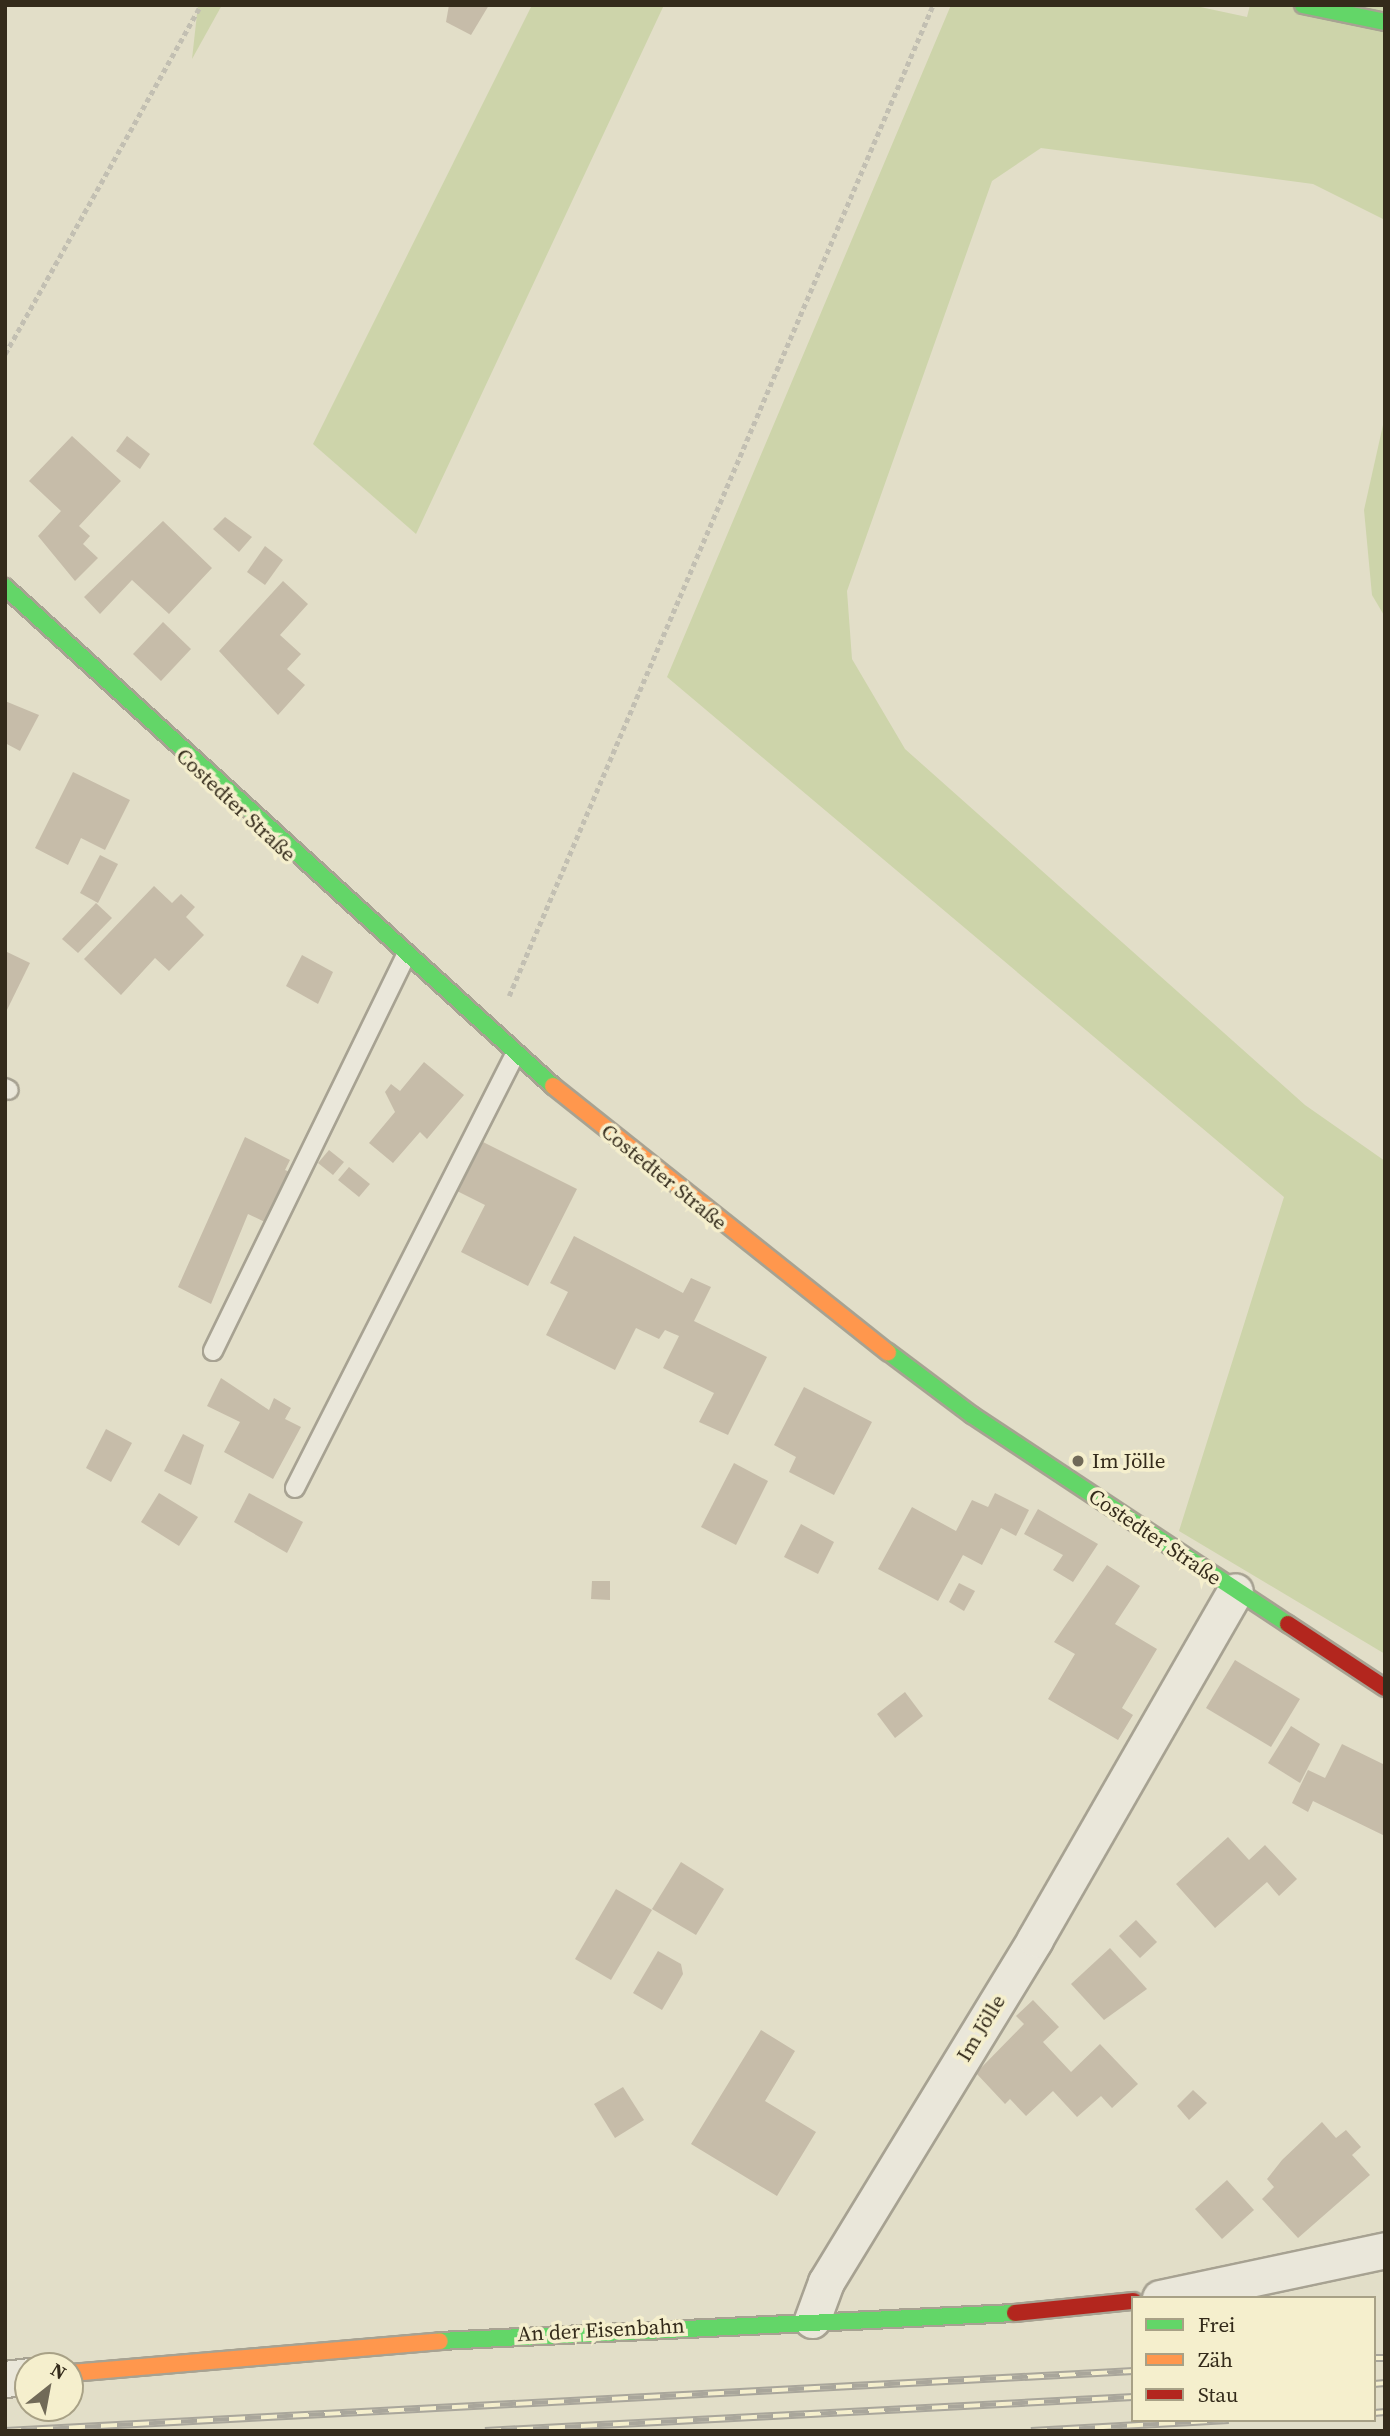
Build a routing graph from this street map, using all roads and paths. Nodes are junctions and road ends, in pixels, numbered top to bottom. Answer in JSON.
{"nodes":[{"id":1,"x":201,"y":5,"type":"edge"},
{"id":2,"x":933,"y":5,"type":"edge"},
{"id":3,"x":1303,"y":5,"type":"edge"},
{"id":4,"x":1385,"y":23,"type":"edge"},
{"id":5,"x":5,"y":354,"type":"edge"},
{"id":6,"x":5,"y":587,"type":"edge"},
{"id":7,"x":405,"y":958,"type":"junction"},
{"id":8,"x":492,"y":1036,"type":"junction"},
{"id":9,"x":515,"y":1055,"type":"junction"},
{"id":10,"x":214,"y":1351,"type":"dead end"},
{"id":11,"x":295,"y":1488,"type":"dead end"},
{"id":12,"x":1235,"y":1591,"type":"junction"},
{"id":13,"x":1385,"y":1688,"type":"edge"},
{"id":14,"x":1385,"y":2250,"type":"edge"},
{"id":15,"x":1169,"y":2296,"type":"edge"},
{"id":16,"x":1131,"y":2301,"type":"edge"},
{"id":17,"x":812,"y":2320,"type":"junction"},
{"id":18,"x":84,"y":2372,"type":"edge"}],
"edges":[{"from":1,"to":5,"type":"path"},
{"from":2,"to":8,"type":"path"},
{"from":3,"to":4,"type":"street"},
{"from":6,"to":7,"type":"street","name":"Costedter Straße"},
{"from":7,"to":8,"type":"street","name":"Costedter Straße"},
{"from":7,"to":10,"type":"lane"},
{"from":8,"to":9,"type":"street","name":"Costedter Straße"},
{"from":9,"to":11,"type":"lane"},
{"from":9,"to":12,"type":"street","name":"Costedter Straße"},
{"from":12,"to":13,"type":"street","name":"Costedter Straße"},
{"from":12,"to":17,"type":"street","name":"Im Jölle"},
{"from":14,"to":15,"type":"street"},
{"from":16,"to":17,"type":"street","name":"An der Eisenbahn"},
{"from":17,"to":18,"type":"street","name":"An der Eisenbahn"}]}
